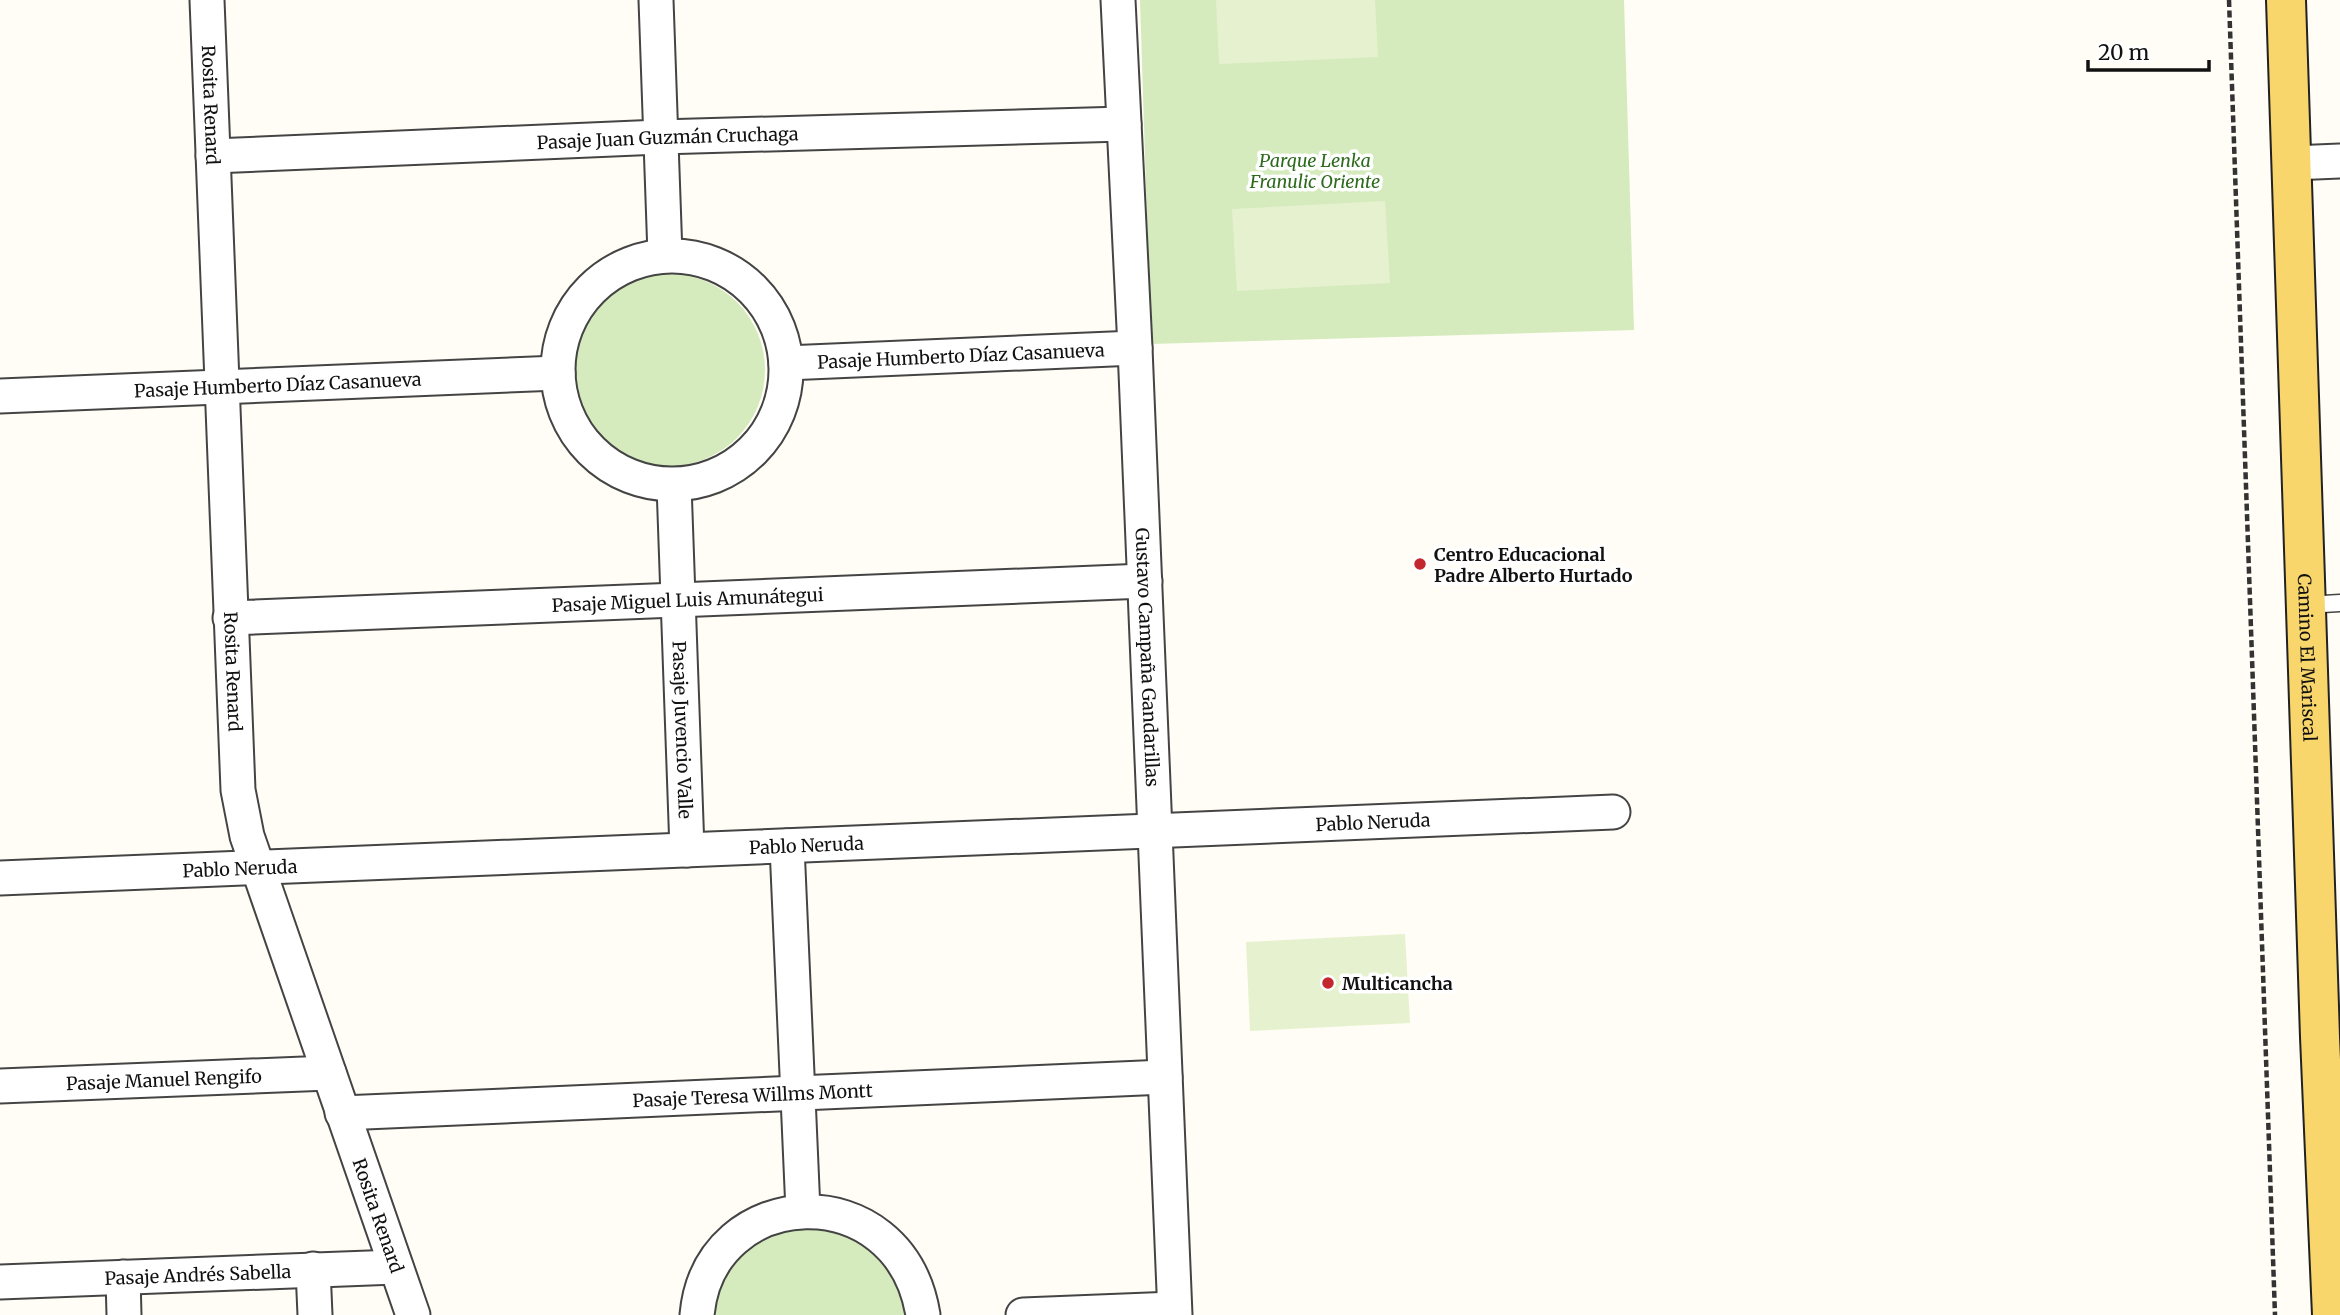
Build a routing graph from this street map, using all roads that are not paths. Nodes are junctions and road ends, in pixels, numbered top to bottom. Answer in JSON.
{"nodes":[{"id":1,"x":207,"y":0,"type":"edge"},
{"id":2,"x":656,"y":0,"type":"edge"},
{"id":3,"x":1118,"y":0,"type":"edge"},
{"id":4,"x":2286,"y":0,"type":"edge"},
{"id":5,"x":1124,"y":124,"type":"junction"},
{"id":6,"x":660,"y":138,"type":"junction"},
{"id":7,"x":213,"y":156,"type":"junction"},
{"id":8,"x":2340,"y":161,"type":"edge"},
{"id":9,"x":2292,"y":163,"type":"junction"},
{"id":10,"x":665,"y":255,"type":"junction"},
{"id":11,"x":1135,"y":348,"type":"junction"},
{"id":12,"x":786,"y":363,"type":"junction"},
{"id":13,"x":558,"y":373,"type":"junction"},
{"id":14,"x":221,"y":386,"type":"junction"},
{"id":15,"x":0,"y":396,"type":"edge"},
{"id":16,"x":674,"y":485,"type":"junction"},
{"id":17,"x":1145,"y":581,"type":"junction"},
{"id":18,"x":678,"y":600,"type":"junction"},
{"id":19,"x":2323,"y":604,"type":"edge"},
{"id":20,"x":230,"y":618,"type":"junction"},
{"id":21,"x":1613,"y":812,"type":"dead end"},
{"id":22,"x":1155,"y":831,"type":"junction"},
{"id":23,"x":787,"y":846,"type":"junction"},
{"id":24,"x":687,"y":850,"type":"junction"},
{"id":25,"x":258,"y":867,"type":"junction"},
{"id":26,"x":0,"y":877,"type":"edge"},
{"id":27,"x":2330,"y":1036,"type":"edge"},
{"id":28,"x":329,"y":1073,"type":"junction"},
{"id":29,"x":1165,"y":1077,"type":"junction"},
{"id":30,"x":0,"y":1086,"type":"edge"},
{"id":31,"x":798,"y":1093,"type":"junction"},
{"id":32,"x":342,"y":1113,"type":"junction"},
{"id":33,"x":803,"y":1211,"type":"junction"},
{"id":34,"x":396,"y":1266,"type":"junction"},
{"id":35,"x":313,"y":1269,"type":"junction"},
{"id":36,"x":123,"y":1277,"type":"junction"},
{"id":37,"x":0,"y":1282,"type":"edge"},
{"id":38,"x":1175,"y":1312,"type":"edge"},
{"id":39,"x":124,"y":1315,"type":"edge"},
{"id":40,"x":315,"y":1315,"type":"edge"},
{"id":41,"x":413,"y":1315,"type":"edge"},
{"id":42,"x":696,"y":1315,"type":"edge"},
{"id":43,"x":923,"y":1315,"type":"edge"},
{"id":44,"x":1023,"y":1315,"type":"edge"},
{"id":45,"x":2332,"y":1315,"type":"edge"}],
"edges":[{"from":1,"to":7,"type":"street","name":"Rosita Renard"},
{"from":2,"to":6,"type":"street"},
{"from":3,"to":5,"type":"street","name":"Gustavo Campaña Gandarillas"},
{"from":4,"to":9,"type":"main road","name":"Camino El Mariscal"},
{"from":5,"to":6,"type":"street","name":"Pasaje Juan Guzmán Cruchaga"},
{"from":5,"to":11,"type":"street","name":"Gustavo Campaña Gandarillas"},
{"from":6,"to":7,"type":"street","name":"Pasaje Juan Guzmán Cruchaga"},
{"from":6,"to":10,"type":"street"},
{"from":7,"to":14,"type":"street","name":"Rosita Renard"},
{"from":8,"to":9,"type":"street"},
{"from":9,"to":19,"type":"main road","name":"Camino El Mariscal"},
{"from":10,"to":12,"type":"street"},
{"from":10,"to":13,"type":"street"},
{"from":11,"to":12,"type":"street","name":"Pasaje Humberto Díaz Casanueva"},
{"from":11,"to":17,"type":"street","name":"Gustavo Campaña Gandarillas"},
{"from":12,"to":16,"type":"street"},
{"from":13,"to":14,"type":"street","name":"Pasaje Humberto Díaz Casanueva"},
{"from":13,"to":16,"type":"street"},
{"from":14,"to":15,"type":"street","name":"Pasaje Humberto Díaz Casanueva"},
{"from":14,"to":20,"type":"street","name":"Rosita Renard"},
{"from":16,"to":18,"type":"street","name":"Pasaje Juvencio Valle"},
{"from":17,"to":18,"type":"street","name":"Pasaje Miguel Luis Amunátegui"},
{"from":17,"to":22,"type":"street","name":"Gustavo Campaña Gandarillas"},
{"from":18,"to":20,"type":"street","name":"Pasaje Miguel Luis Amunátegui"},
{"from":18,"to":24,"type":"street","name":"Pasaje Juvencio Valle"},
{"from":19,"to":27,"type":"main road","name":"Camino El Mariscal"},
{"from":20,"to":25,"type":"street","name":"Rosita Renard"},
{"from":21,"to":22,"type":"street","name":"Pablo Neruda"},
{"from":22,"to":23,"type":"street","name":"Pablo Neruda"},
{"from":22,"to":29,"type":"street","name":"Gustavo Campaña Gandarillas"},
{"from":23,"to":24,"type":"street","name":"Pablo Neruda"},
{"from":23,"to":31,"type":"street"},
{"from":24,"to":25,"type":"street","name":"Pablo Neruda"},
{"from":25,"to":26,"type":"street","name":"Pablo Neruda"},
{"from":25,"to":28,"type":"street","name":"Rosita Renard"},
{"from":27,"to":45,"type":"main road","name":"Camino El Mariscal"},
{"from":28,"to":30,"type":"street","name":"Pasaje Manuel Rengifo"},
{"from":28,"to":32,"type":"street","name":"Rosita Renard"},
{"from":29,"to":31,"type":"street","name":"Pasaje Teresa Willms Montt"},
{"from":29,"to":38,"type":"street","name":"Gustavo Campaña Gandarillas"},
{"from":31,"to":32,"type":"street","name":"Pasaje Teresa Willms Montt"},
{"from":31,"to":33,"type":"street"},
{"from":32,"to":34,"type":"street","name":"Rosita Renard"},
{"from":33,"to":42,"type":"street"},
{"from":33,"to":43,"type":"street"},
{"from":34,"to":35,"type":"street","name":"Pasaje Andrés Sabella"},
{"from":34,"to":41,"type":"street","name":"Rosita Renard"},
{"from":35,"to":36,"type":"street","name":"Pasaje Andrés Sabella"},
{"from":35,"to":40,"type":"street"},
{"from":36,"to":37,"type":"street","name":"Pasaje Andrés Sabella"},
{"from":36,"to":39,"type":"street"},
{"from":38,"to":44,"type":"street"}]}
